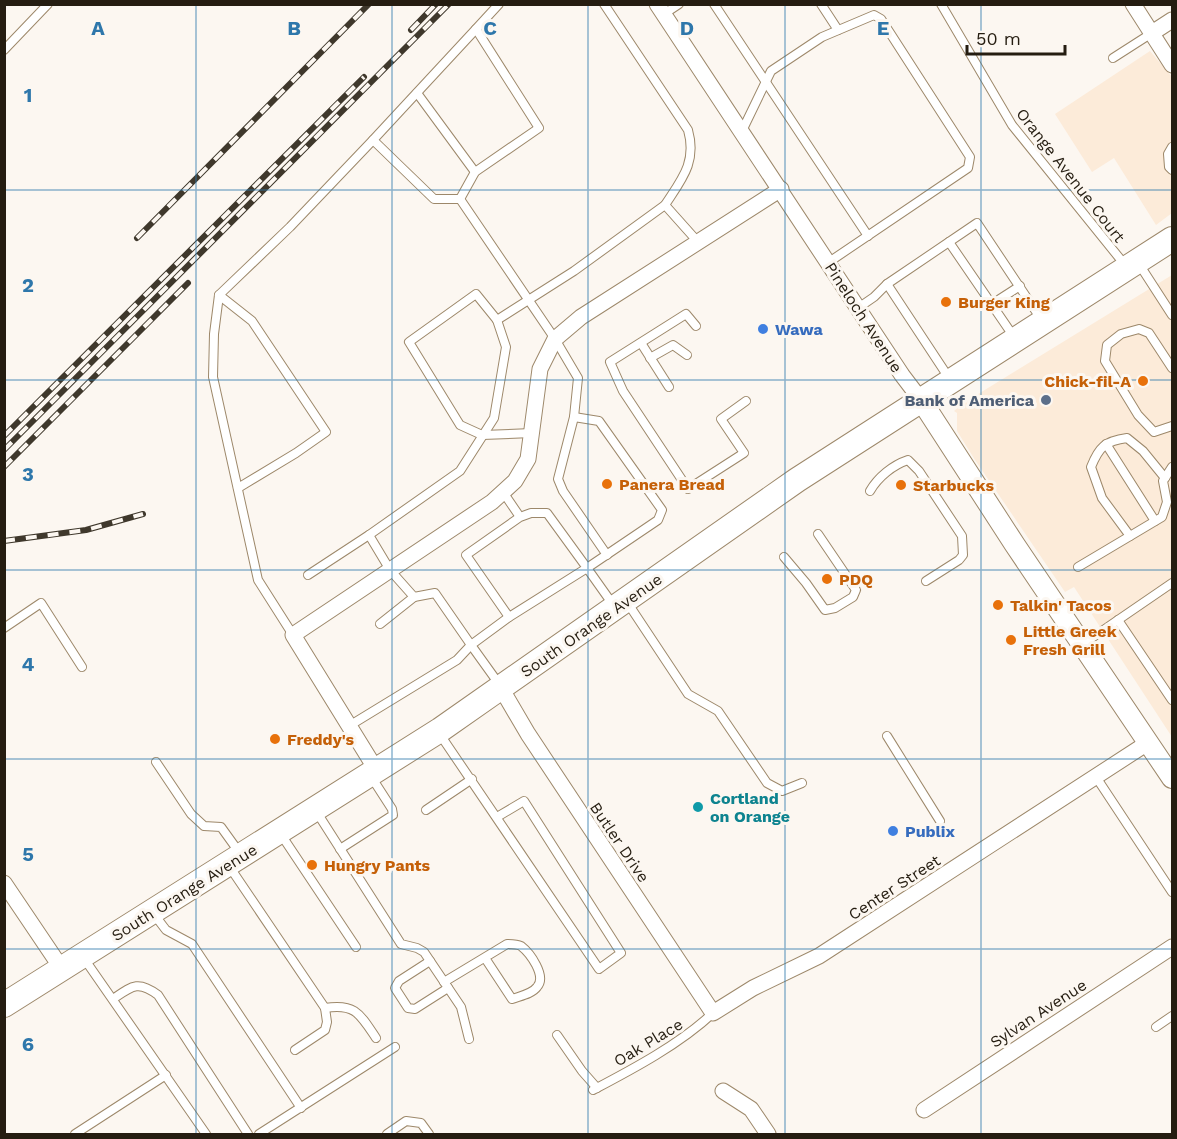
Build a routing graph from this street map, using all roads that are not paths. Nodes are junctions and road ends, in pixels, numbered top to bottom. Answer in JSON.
{"nodes":[{"id":1,"x":48,"y":4,"type":"edge"},
{"id":2,"x":499,"y":4,"type":"edge"},
{"id":3,"x":604,"y":4,"type":"edge"},
{"id":4,"x":679,"y":4,"type":"edge"},
{"id":5,"x":714,"y":4,"type":"edge"},
{"id":6,"x":821,"y":4,"type":"edge"},
{"id":7,"x":941,"y":4,"type":"edge"},
{"id":8,"x":1132,"y":4,"type":"edge"},
{"id":9,"x":661,"y":9,"type":"edge"},
{"id":10,"x":1173,"y":20,"type":"edge"},
{"id":11,"x":476,"y":29,"type":"junction"},
{"id":12,"x":838,"y":30,"type":"junction"},
{"id":13,"x":1152,"y":33,"type":"junction"},
{"id":14,"x":4,"y":50,"type":"edge"},
{"id":15,"x":1113,"y":58,"type":"dead end"},
{"id":16,"x":1173,"y":65,"type":"edge"},
{"id":17,"x":765,"y":82,"type":"junction"},
{"id":18,"x":417,"y":93,"type":"junction"},
{"id":19,"x":742,"y":131,"type":"junction"},
{"id":20,"x":374,"y":140,"type":"junction"},
{"id":21,"x":1173,"y":147,"type":"edge"},
{"id":22,"x":1173,"y":170,"type":"edge"},
{"id":23,"x":475,"y":172,"type":"junction"},
{"id":24,"x":781,"y":189,"type":"junction"},
{"id":25,"x":460,"y":200,"type":"junction"},
{"id":26,"x":665,"y":204,"type":"junction"},
{"id":27,"x":868,"y":236,"type":"junction"},
{"id":28,"x":1173,"y":239,"type":"edge"},
{"id":29,"x":698,"y":242,"type":"junction"},
{"id":30,"x":950,"y":242,"type":"junction"},
{"id":31,"x":829,"y":262,"type":"junction"},
{"id":32,"x":1133,"y":265,"type":"junction"},
{"id":33,"x":887,"y":284,"type":"junction"},
{"id":34,"x":1020,"y":286,"type":"junction"},
{"id":35,"x":219,"y":295,"type":"junction"},
{"id":36,"x":528,"y":299,"type":"junction"},
{"id":37,"x":992,"y":304,"type":"junction"},
{"id":38,"x":858,"y":308,"type":"junction"},
{"id":39,"x":1173,"y":315,"type":"edge"},
{"id":40,"x":497,"y":321,"type":"junction"},
{"id":41,"x":1044,"y":323,"type":"junction"},
{"id":42,"x":696,"y":326,"type":"dead end"},
{"id":43,"x":555,"y":339,"type":"junction"},
{"id":44,"x":1016,"y":340,"type":"junction"},
{"id":45,"x":641,"y":343,"type":"junction"},
{"id":46,"x":687,"y":355,"type":"dead end"},
{"id":47,"x":650,"y":358,"type":"junction"},
{"id":48,"x":1173,"y":368,"type":"edge"},
{"id":49,"x":951,"y":381,"type":"junction"},
{"id":50,"x":669,"y":387,"type":"dead end"},
{"id":51,"x":921,"y":400,"type":"junction"},
{"id":52,"x":746,"y":401,"type":"dead end"},
{"id":53,"x":574,"y":417,"type":"junction"},
{"id":54,"x":1171,"y":426,"type":"edge"},
{"id":55,"x":532,"y":433,"type":"junction"},
{"id":56,"x":482,"y":435,"type":"junction"},
{"id":57,"x":1106,"y":444,"type":"junction"},
{"id":58,"x":1173,"y":467,"type":"edge"},
{"id":59,"x":1165,"y":478,"type":"junction"},
{"id":60,"x":238,"y":488,"type":"junction"},
{"id":61,"x":870,"y":491,"type":"dead end"},
{"id":62,"x":503,"y":492,"type":"junction"},
{"id":63,"x":520,"y":517,"type":"junction"},
{"id":64,"x":1155,"y":521,"type":"junction"},
{"id":65,"x":818,"y":534,"type":"dead end"},
{"id":66,"x":369,"y":535,"type":"junction"},
{"id":67,"x":1130,"y":536,"type":"junction"},
{"id":68,"x":607,"y":555,"type":"junction"},
{"id":69,"x":784,"y":557,"type":"dead end"},
{"id":70,"x":1078,"y":567,"type":"dead end"},
{"id":71,"x":587,"y":568,"type":"junction"},
{"id":72,"x":390,"y":570,"type":"junction"},
{"id":73,"x":308,"y":575,"type":"dead end"},
{"id":74,"x":926,"y":581,"type":"dead end"},
{"id":75,"x":1173,"y":584,"type":"edge"},
{"id":76,"x":414,"y":597,"type":"junction"},
{"id":77,"x":620,"y":604,"type":"junction"},
{"id":78,"x":508,"y":617,"type":"junction"},
{"id":79,"x":1118,"y":620,"type":"junction"},
{"id":80,"x":380,"y":624,"type":"dead end"},
{"id":81,"x":4,"y":628,"type":"edge"},
{"id":82,"x":293,"y":635,"type":"junction"},
{"id":83,"x":1083,"y":644,"type":"junction"},
{"id":84,"x":471,"y":645,"type":"junction"},
{"id":85,"x":82,"y":667,"type":"dead end"},
{"id":86,"x":501,"y":688,"type":"junction"},
{"id":87,"x":1173,"y":700,"type":"edge"},
{"id":88,"x":349,"y":726,"type":"junction"},
{"id":89,"x":438,"y":731,"type":"junction"},
{"id":90,"x":887,"y":736,"type":"dead end"},
{"id":91,"x":1149,"y":742,"type":"junction"},
{"id":92,"x":156,"y":762,"type":"dead end"},
{"id":93,"x":374,"y":773,"type":"junction"},
{"id":94,"x":1096,"y":777,"type":"junction"},
{"id":95,"x":1173,"y":778,"type":"edge"},
{"id":96,"x":472,"y":779,"type":"junction"},
{"id":97,"x":802,"y":783,"type":"dead end"},
{"id":98,"x":315,"y":810,"type":"junction"},
{"id":99,"x":426,"y":810,"type":"dead end"},
{"id":100,"x":497,"y":817,"type":"junction"},
{"id":101,"x":940,"y":821,"type":"dead end"},
{"id":102,"x":279,"y":832,"type":"junction"},
{"id":103,"x":340,"y":849,"type":"junction"},
{"id":104,"x":235,"y":860,"type":"junction"},
{"id":105,"x":4,"y":883,"type":"edge"},
{"id":106,"x":1173,"y":892,"type":"edge"},
{"id":107,"x":153,"y":912,"type":"junction"},
{"id":108,"x":1173,"y":946,"type":"edge"},
{"id":109,"x":356,"y":947,"type":"dead end"},
{"id":110,"x":82,"y":956,"type":"junction"},
{"id":111,"x":485,"y":958,"type":"junction"},
{"id":112,"x":430,"y":961,"type":"junction"},
{"id":113,"x":62,"y":969,"type":"junction"},
{"id":114,"x":446,"y":985,"type":"junction"},
{"id":115,"x":113,"y":999,"type":"junction"},
{"id":116,"x":4,"y":1005,"type":"edge"},
{"id":117,"x":325,"y":1008,"type":"junction"},
{"id":118,"x":713,"y":1013,"type":"junction"},
{"id":119,"x":1173,"y":1016,"type":"edge"},
{"id":120,"x":1156,"y":1027,"type":"dead end"},
{"id":121,"x":557,"y":1035,"type":"dead end"},
{"id":122,"x":376,"y":1038,"type":"dead end"},
{"id":123,"x":469,"y":1039,"type":"dead end"},
{"id":124,"x":395,"y":1047,"type":"dead end"},
{"id":125,"x":295,"y":1050,"type":"dead end"},
{"id":126,"x":166,"y":1075,"type":"junction"},
{"id":127,"x":723,"y":1090,"type":"dead end"},
{"id":128,"x":301,"y":1108,"type":"junction"},
{"id":129,"x":924,"y":1110,"type":"dead end"},
{"id":130,"x":75,"y":1134,"type":"edge"},
{"id":131,"x":206,"y":1134,"type":"edge"},
{"id":132,"x":248,"y":1134,"type":"edge"},
{"id":133,"x":259,"y":1134,"type":"edge"},
{"id":134,"x":387,"y":1134,"type":"edge"},
{"id":135,"x":429,"y":1134,"type":"edge"},
{"id":136,"x":768,"y":1134,"type":"edge"}],
"edges":[{"from":1,"to":14,"type":"lane"},
{"from":2,"to":11,"type":"lane"},
{"from":3,"to":26,"type":"lane"},
{"from":4,"to":9,"type":"lane"},
{"from":5,"to":17,"type":"lane"},
{"from":6,"to":12,"type":"lane"},
{"from":7,"to":32,"type":"lane","name":"Orange Avenue Court"},
{"from":8,"to":13,"type":"street"},
{"from":9,"to":19,"type":"street","name":"Pineloch Avenue"},
{"from":10,"to":13,"type":"street"},
{"from":11,"to":18,"type":"lane"},
{"from":11,"to":23,"type":"lane"},
{"from":12,"to":17,"type":"lane"},
{"from":12,"to":27,"type":"lane"},
{"from":13,"to":15,"type":"lane"},
{"from":13,"to":16,"type":"street"},
{"from":17,"to":19,"type":"lane"},
{"from":17,"to":27,"type":"lane"},
{"from":18,"to":20,"type":"lane"},
{"from":18,"to":23,"type":"lane"},
{"from":19,"to":24,"type":"street","name":"Pineloch Avenue"},
{"from":20,"to":25,"type":"lane"},
{"from":20,"to":35,"type":"lane"},
{"from":21,"to":22,"type":"lane"},
{"from":23,"to":25,"type":"lane"},
{"from":24,"to":29,"type":"street"},
{"from":24,"to":31,"type":"street","name":"Pineloch Avenue"},
{"from":25,"to":36,"type":"lane"},
{"from":26,"to":29,"type":"lane"},
{"from":26,"to":36,"type":"lane"},
{"from":27,"to":31,"type":"lane"},
{"from":28,"to":32,"type":"main road","name":"South Orange Avenue"},
{"from":29,"to":43,"type":"street"},
{"from":30,"to":33,"type":"lane"},
{"from":30,"to":34,"type":"lane"},
{"from":30,"to":37,"type":"lane"},
{"from":31,"to":38,"type":"street","name":"Pineloch Avenue"},
{"from":32,"to":39,"type":"lane","name":"Orange Avenue Court"},
{"from":32,"to":41,"type":"main road","name":"South Orange Avenue"},
{"from":33,"to":38,"type":"lane"},
{"from":33,"to":49,"type":"lane"},
{"from":34,"to":37,"type":"lane"},
{"from":34,"to":41,"type":"lane"},
{"from":35,"to":60,"type":"lane"},
{"from":35,"to":60,"type":"lane"},
{"from":36,"to":40,"type":"lane"},
{"from":36,"to":43,"type":"lane"},
{"from":37,"to":44,"type":"lane"},
{"from":38,"to":51,"type":"street","name":"Pineloch Avenue"},
{"from":40,"to":56,"type":"lane"},
{"from":40,"to":56,"type":"lane"},
{"from":41,"to":44,"type":"main road","name":"South Orange Avenue"},
{"from":42,"to":45,"type":"lane"},
{"from":43,"to":53,"type":"lane"},
{"from":43,"to":55,"type":"street"},
{"from":44,"to":49,"type":"main road","name":"South Orange Avenue"},
{"from":45,"to":47,"type":"lane"},
{"from":45,"to":52,"type":"lane"},
{"from":46,"to":47,"type":"lane"},
{"from":47,"to":50,"type":"lane"},
{"from":48,"to":54,"type":"lane"},
{"from":49,"to":51,"type":"main road","name":"South Orange Avenue"},
{"from":51,"to":77,"type":"main road","name":"South Orange Avenue"},
{"from":51,"to":83,"type":"street","name":"Pineloch Avenue"},
{"from":53,"to":68,"type":"lane"},
{"from":53,"to":68,"type":"lane"},
{"from":55,"to":56,"type":"lane"},
{"from":55,"to":62,"type":"street"},
{"from":56,"to":66,"type":"lane"},
{"from":57,"to":59,"type":"lane"},
{"from":57,"to":64,"type":"lane"},
{"from":57,"to":67,"type":"lane"},
{"from":58,"to":59,"type":"lane"},
{"from":59,"to":64,"type":"lane"},
{"from":60,"to":82,"type":"lane"},
{"from":61,"to":74,"type":"lane"},
{"from":62,"to":63,"type":"lane"},
{"from":62,"to":72,"type":"street"},
{"from":63,"to":71,"type":"lane"},
{"from":63,"to":78,"type":"lane"},
{"from":64,"to":67,"type":"lane"},
{"from":65,"to":69,"type":"lane"},
{"from":66,"to":72,"type":"lane"},
{"from":66,"to":73,"type":"lane"},
{"from":67,"to":70,"type":"lane"},
{"from":68,"to":71,"type":"lane"},
{"from":71,"to":77,"type":"lane"},
{"from":71,"to":78,"type":"lane"},
{"from":72,"to":76,"type":"lane"},
{"from":72,"to":82,"type":"street"},
{"from":75,"to":79,"type":"lane"},
{"from":76,"to":80,"type":"lane"},
{"from":76,"to":84,"type":"lane"},
{"from":77,"to":86,"type":"main road","name":"South Orange Avenue"},
{"from":77,"to":97,"type":"lane"},
{"from":78,"to":84,"type":"lane"},
{"from":79,"to":83,"type":"lane"},
{"from":79,"to":87,"type":"lane"},
{"from":81,"to":85,"type":"lane"},
{"from":82,"to":88,"type":"street"},
{"from":83,"to":91,"type":"street","name":"Pineloch Avenue"},
{"from":84,"to":86,"type":"lane"},
{"from":84,"to":88,"type":"lane"},
{"from":86,"to":89,"type":"main road","name":"South Orange Avenue"},
{"from":86,"to":118,"type":"street","name":"Butler Drive"},
{"from":88,"to":93,"type":"street"},
{"from":89,"to":93,"type":"main road","name":"South Orange Avenue"},
{"from":89,"to":96,"type":"lane"},
{"from":90,"to":101,"type":"lane"},
{"from":91,"to":94,"type":"street","name":"Center Street"},
{"from":91,"to":95,"type":"street","name":"Pineloch Avenue"},
{"from":92,"to":104,"type":"lane"},
{"from":93,"to":98,"type":"main road","name":"South Orange Avenue"},
{"from":93,"to":103,"type":"lane"},
{"from":94,"to":106,"type":"lane"},
{"from":94,"to":118,"type":"street","name":"Center Street"},
{"from":96,"to":99,"type":"lane"},
{"from":96,"to":100,"type":"lane"},
{"from":98,"to":102,"type":"main road","name":"South Orange Avenue"},
{"from":98,"to":103,"type":"lane"},
{"from":100,"to":100,"type":"lane"},
{"from":102,"to":104,"type":"main road","name":"South Orange Avenue"},
{"from":102,"to":109,"type":"lane"},
{"from":103,"to":112,"type":"lane"},
{"from":104,"to":107,"type":"main road","name":"South Orange Avenue"},
{"from":104,"to":117,"type":"lane"},
{"from":105,"to":113,"type":"street"},
{"from":107,"to":110,"type":"main road","name":"South Orange Avenue"},
{"from":107,"to":128,"type":"lane"},
{"from":108,"to":129,"type":"street","name":"Sylvan Avenue"},
{"from":110,"to":113,"type":"main road","name":"South Orange Avenue"},
{"from":110,"to":115,"type":"lane"},
{"from":111,"to":111,"type":"lane"},
{"from":111,"to":114,"type":"lane"},
{"from":112,"to":114,"type":"lane"},
{"from":112,"to":114,"type":"lane"},
{"from":113,"to":116,"type":"main road","name":"South Orange Avenue"},
{"from":114,"to":123,"type":"lane"},
{"from":115,"to":126,"type":"lane"},
{"from":115,"to":132,"type":"lane"},
{"from":117,"to":122,"type":"lane"},
{"from":117,"to":125,"type":"lane"},
{"from":118,"to":121,"type":"lane","name":"Oak Place"},
{"from":119,"to":120,"type":"lane"},
{"from":124,"to":128,"type":"lane"},
{"from":126,"to":130,"type":"lane"},
{"from":126,"to":131,"type":"lane"},
{"from":127,"to":136,"type":"street"},
{"from":128,"to":133,"type":"lane"},
{"from":134,"to":135,"type":"lane"}]}
